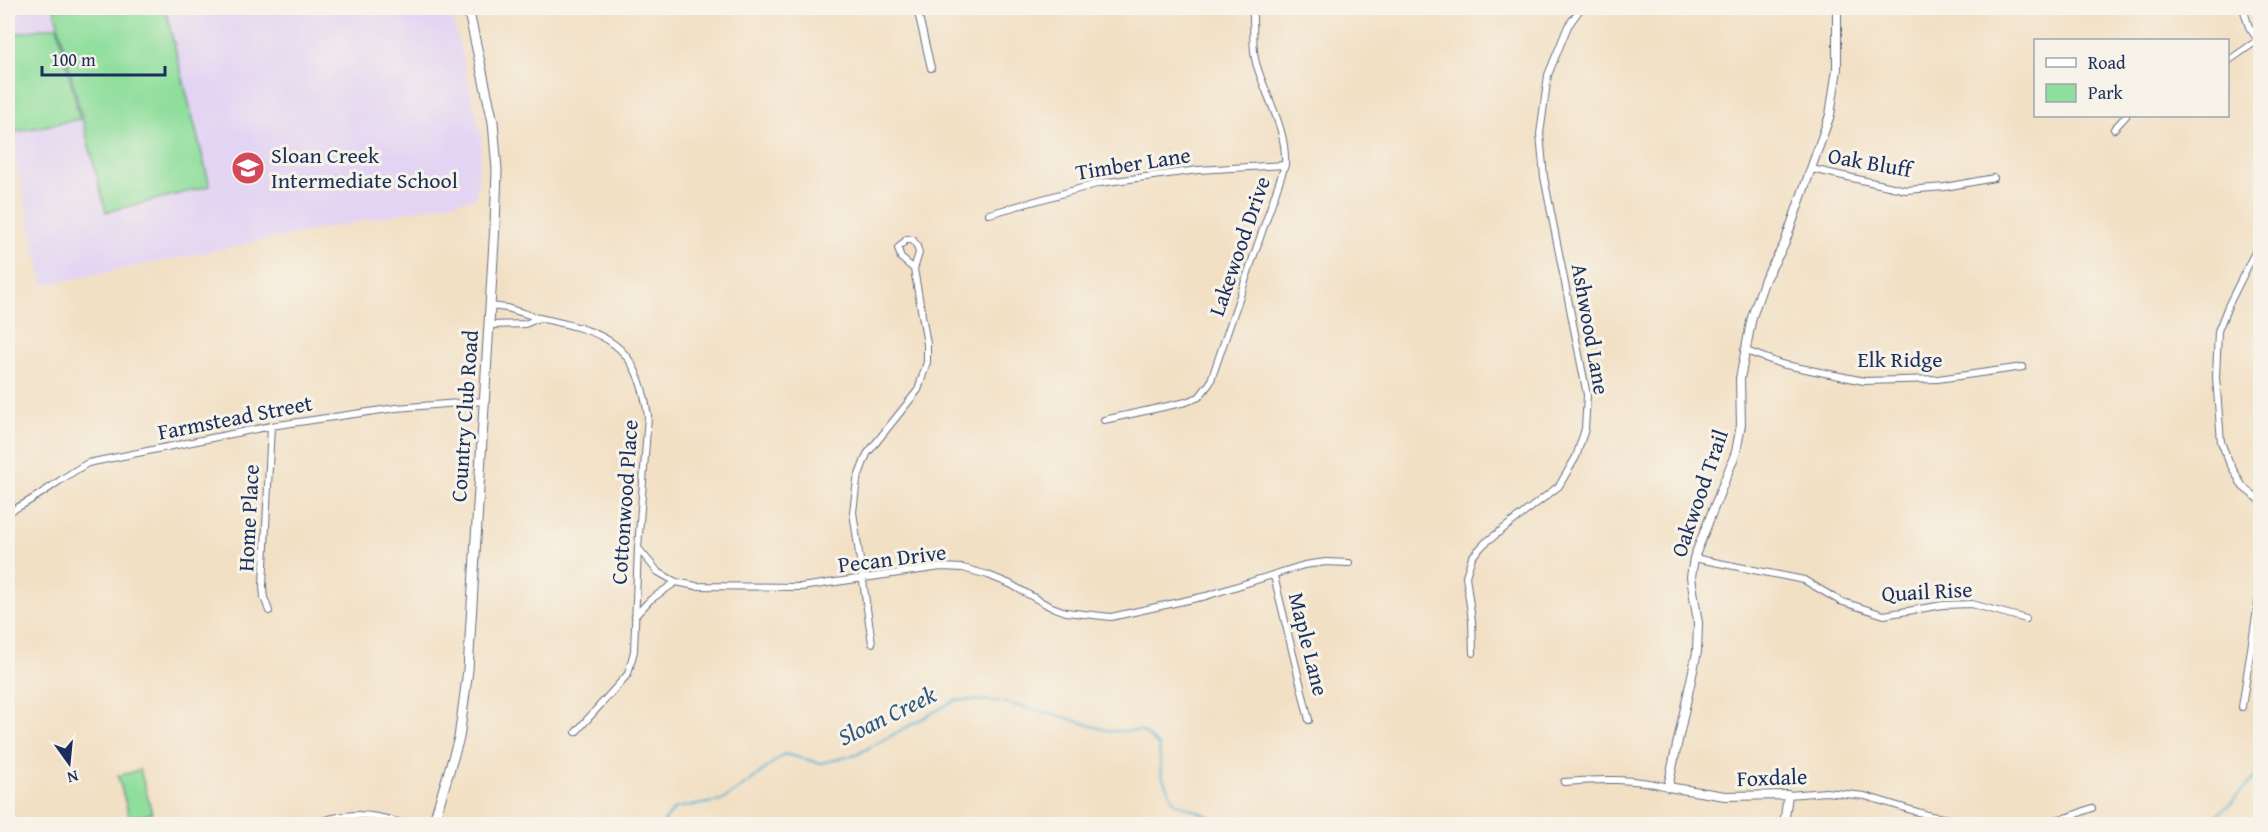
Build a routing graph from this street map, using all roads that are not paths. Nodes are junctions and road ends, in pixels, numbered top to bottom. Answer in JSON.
{"nodes":[{"id":1,"x":468,"y":8,"type":"edge"},
{"id":2,"x":917,"y":8,"type":"edge"},
{"id":3,"x":1252,"y":8,"type":"edge"},
{"id":4,"x":1581,"y":8,"type":"edge"},
{"id":5,"x":1837,"y":8,"type":"edge"},
{"id":6,"x":2243,"y":8,"type":"edge"},
{"id":7,"x":2259,"y":42,"type":"edge"},
{"id":8,"x":2229,"y":61,"type":"edge"},
{"id":9,"x":931,"y":68,"type":"dead end"},
{"id":10,"x":2125,"y":117,"type":"edge"},
{"id":11,"x":2114,"y":129,"type":"dead end"},
{"id":12,"x":1286,"y":165,"type":"junction"},
{"id":13,"x":1812,"y":169,"type":"junction"},
{"id":14,"x":1994,"y":178,"type":"dead end"},
{"id":15,"x":990,"y":214,"type":"dead end"},
{"id":16,"x":2260,"y":242,"type":"edge"},
{"id":17,"x":914,"y":270,"type":"junction"},
{"id":18,"x":490,"y":306,"type":"junction"},
{"id":19,"x":539,"y":318,"type":"junction"},
{"id":20,"x":489,"y":325,"type":"junction"},
{"id":21,"x":1744,"y":350,"type":"junction"},
{"id":22,"x":2023,"y":368,"type":"dead end"},
{"id":23,"x":484,"y":402,"type":"junction"},
{"id":24,"x":1104,"y":420,"type":"dead end"},
{"id":25,"x":270,"y":426,"type":"junction"},
{"id":26,"x":2260,"y":501,"type":"edge"},
{"id":27,"x":8,"y":512,"type":"edge"},
{"id":28,"x":638,"y":548,"type":"junction"},
{"id":29,"x":1694,"y":558,"type":"junction"},
{"id":30,"x":1349,"y":563,"type":"dead end"},
{"id":31,"x":1274,"y":576,"type":"junction"},
{"id":32,"x":861,"y":578,"type":"junction"},
{"id":33,"x":675,"y":582,"type":"junction"},
{"id":34,"x":2260,"y":590,"type":"edge"},
{"id":35,"x":269,"y":611,"type":"dead end"},
{"id":36,"x":635,"y":616,"type":"junction"},
{"id":37,"x":2026,"y":619,"type":"dead end"},
{"id":38,"x":872,"y":643,"type":"dead end"},
{"id":39,"x":1473,"y":653,"type":"dead end"},
{"id":40,"x":2242,"y":707,"type":"dead end"},
{"id":41,"x":1309,"y":720,"type":"dead end"},
{"id":42,"x":576,"y":732,"type":"dead end"},
{"id":43,"x":1564,"y":782,"type":"dead end"},
{"id":44,"x":1668,"y":787,"type":"junction"},
{"id":45,"x":1788,"y":795,"type":"junction"},
{"id":46,"x":2092,"y":808,"type":"dead end"},
{"id":47,"x":328,"y":819,"type":"junction"},
{"id":48,"x":311,"y":825,"type":"edge"},
{"id":49,"x":350,"y":825,"type":"edge"},
{"id":50,"x":405,"y":825,"type":"edge"},
{"id":51,"x":433,"y":825,"type":"edge"},
{"id":52,"x":1784,"y":825,"type":"edge"},
{"id":53,"x":1979,"y":825,"type":"edge"},
{"id":54,"x":2036,"y":825,"type":"edge"}],
"edges":[{"from":1,"to":18,"type":"main road","name":"Country Club Road"},
{"from":2,"to":9,"type":"street"},
{"from":3,"to":12,"type":"street","name":"Lakewood Drive"},
{"from":4,"to":39,"type":"street","name":"Ashwood Lane"},
{"from":5,"to":13,"type":"street","name":"Oakwood Trail"},
{"from":6,"to":7,"type":"street"},
{"from":7,"to":8,"type":"street"},
{"from":10,"to":11,"type":"street"},
{"from":12,"to":15,"type":"street","name":"Timber Lane"},
{"from":12,"to":24,"type":"street","name":"Lakewood Drive"},
{"from":13,"to":14,"type":"street","name":"Oak Bluff"},
{"from":13,"to":21,"type":"street","name":"Oakwood Trail"},
{"from":16,"to":26,"type":"street"},
{"from":17,"to":17,"type":"street"},
{"from":17,"to":32,"type":"street"},
{"from":18,"to":19,"type":"street","name":"Cottonwood Place"},
{"from":18,"to":20,"type":"main road","name":"Country Club Road"},
{"from":19,"to":20,"type":"street","name":"Cottonwood Place"},
{"from":19,"to":28,"type":"street","name":"Cottonwood Place"},
{"from":20,"to":23,"type":"main road","name":"Country Club Road"},
{"from":21,"to":22,"type":"street","name":"Elk Ridge"},
{"from":21,"to":29,"type":"street","name":"Oakwood Trail"},
{"from":23,"to":25,"type":"street","name":"Farmstead Street"},
{"from":23,"to":51,"type":"main road","name":"Country Club Road"},
{"from":25,"to":27,"type":"street","name":"Farmstead Street"},
{"from":25,"to":35,"type":"street","name":"Home Place"},
{"from":28,"to":33,"type":"street","name":"Pecan Drive"},
{"from":28,"to":36,"type":"street","name":"Cottonwood Place"},
{"from":29,"to":37,"type":"street","name":"Quail Rise"},
{"from":29,"to":44,"type":"street","name":"Oakwood Trail"},
{"from":30,"to":31,"type":"street","name":"Pecan Drive"},
{"from":31,"to":32,"type":"street","name":"Pecan Drive"},
{"from":31,"to":41,"type":"street","name":"Maple Lane"},
{"from":32,"to":33,"type":"street","name":"Pecan Drive"},
{"from":32,"to":38,"type":"street"},
{"from":33,"to":36,"type":"street"},
{"from":34,"to":40,"type":"street"},
{"from":36,"to":42,"type":"street","name":"Cottonwood Place"},
{"from":43,"to":44,"type":"street","name":"Foxdale"},
{"from":44,"to":45,"type":"street","name":"Foxdale"},
{"from":45,"to":52,"type":"street"},
{"from":45,"to":53,"type":"street","name":"Foxdale"},
{"from":46,"to":54,"type":"street"},
{"from":47,"to":48,"type":"street"},
{"from":47,"to":49,"type":"street"},
{"from":47,"to":50,"type":"street"}]}
